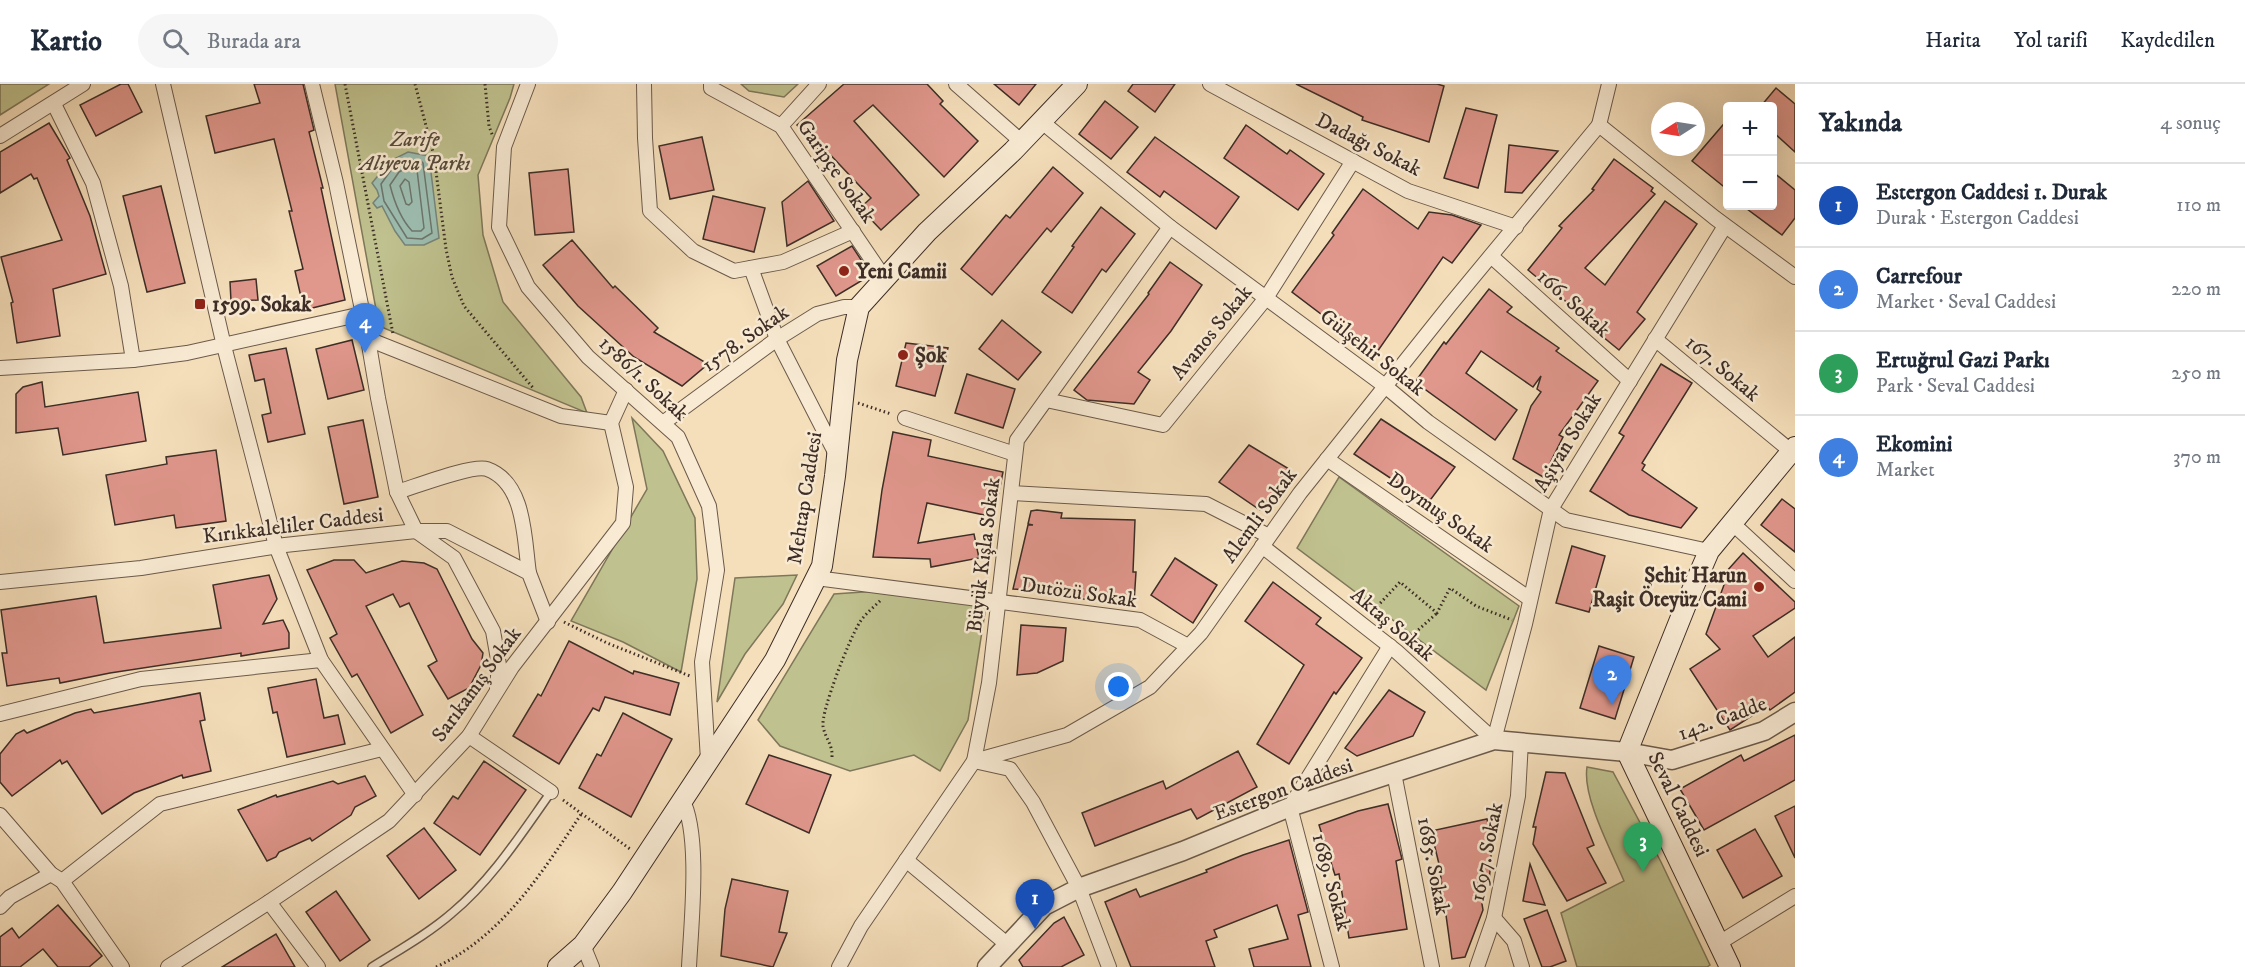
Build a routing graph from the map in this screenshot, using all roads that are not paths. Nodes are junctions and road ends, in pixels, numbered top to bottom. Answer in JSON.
{"nodes":[{"id":1,"x":83,"y":84,"type":"edge"},
{"id":2,"x":163,"y":84,"type":"edge"},
{"id":3,"x":312,"y":84,"type":"edge"},
{"id":4,"x":528,"y":84,"type":"edge"},
{"id":5,"x":644,"y":84,"type":"edge"},
{"id":6,"x":711,"y":84,"type":"edge"},
{"id":7,"x":819,"y":84,"type":"edge"},
{"id":8,"x":956,"y":84,"type":"edge"},
{"id":9,"x":1077,"y":84,"type":"edge"},
{"id":10,"x":1210,"y":84,"type":"edge"},
{"id":11,"x":1609,"y":84,"type":"edge"},
{"id":12,"x":54,"y":104,"type":"junction"},
{"id":13,"x":1042,"y":122,"type":"junction"},
{"id":14,"x":1599,"y":125,"type":"junction"},
{"id":15,"x":781,"y":126,"type":"junction"},
{"id":16,"x":0,"y":136,"type":"edge"},
{"id":17,"x":1022,"y":142,"type":"junction"},
{"id":18,"x":1353,"y":161,"type":"junction"},
{"id":19,"x":1516,"y":226,"type":"junction"},
{"id":20,"x":1725,"y":226,"type":"junction"},
{"id":21,"x":1170,"y":227,"type":"junction"},
{"id":22,"x":852,"y":231,"type":"junction"},
{"id":23,"x":1491,"y":256,"type":"junction"},
{"id":24,"x":751,"y":268,"type":"junction"},
{"id":25,"x":1795,"y":277,"type":"edge"},
{"id":26,"x":885,"y":279,"type":"junction"},
{"id":27,"x":1266,"y":298,"type":"junction"},
{"id":28,"x":859,"y":307,"type":"junction"},
{"id":29,"x":362,"y":314,"type":"junction"},
{"id":30,"x":368,"y":339,"type":"junction"},
{"id":31,"x":777,"y":339,"type":"junction"},
{"id":32,"x":1655,"y":339,"type":"junction"},
{"id":33,"x":224,"y":346,"type":"junction"},
{"id":34,"x":133,"y":360,"type":"junction"},
{"id":35,"x":0,"y":368,"type":"edge"},
{"id":36,"x":1630,"y":381,"type":"junction"},
{"id":37,"x":1385,"y":386,"type":"junction"},
{"id":38,"x":626,"y":390,"type":"junction"},
{"id":39,"x":1046,"y":400,"type":"junction"},
{"id":40,"x":904,"y":418,"type":"road end"},
{"id":41,"x":611,"y":423,"type":"junction"},
{"id":42,"x":663,"y":423,"type":"junction"},
{"id":43,"x":1794,"y":450,"type":"edge"},
{"id":44,"x":1015,"y":454,"type":"junction"},
{"id":45,"x":837,"y":456,"type":"junction"},
{"id":46,"x":1327,"y":459,"type":"junction"},
{"id":47,"x":397,"y":492,"type":"junction"},
{"id":48,"x":1011,"y":494,"type":"junction"},
{"id":49,"x":1551,"y":509,"type":"junction"},
{"id":50,"x":1731,"y":522,"type":"junction"},
{"id":51,"x":416,"y":531,"type":"junction"},
{"id":52,"x":1266,"y":541,"type":"junction"},
{"id":53,"x":276,"y":546,"type":"junction"},
{"id":54,"x":1709,"y":551,"type":"junction"},
{"id":55,"x":529,"y":573,"type":"junction"},
{"id":56,"x":816,"y":578,"type":"junction"},
{"id":57,"x":1795,"y":581,"type":"edge"},
{"id":58,"x":0,"y":582,"type":"edge"},
{"id":59,"x":1530,"y":599,"type":"junction"},
{"id":60,"x":998,"y":602,"type":"junction"},
{"id":61,"x":550,"y":619,"type":"junction"},
{"id":62,"x":1188,"y":646,"type":"junction"},
{"id":63,"x":1393,"y":648,"type":"junction"},
{"id":64,"x":321,"y":660,"type":"junction"},
{"id":65,"x":497,"y":690,"type":"junction"},
{"id":66,"x":1795,"y":712,"type":"edge"},
{"id":67,"x":0,"y":714,"type":"edge"},
{"id":68,"x":469,"y":736,"type":"junction"},
{"id":69,"x":1494,"y":740,"type":"junction"},
{"id":70,"x":1521,"y":741,"type":"junction"},
{"id":71,"x":382,"y":749,"type":"junction"},
{"id":72,"x":1627,"y":752,"type":"junction"},
{"id":73,"x":708,"y":760,"type":"junction"},
{"id":74,"x":974,"y":761,"type":"junction"},
{"id":75,"x":1394,"y":773,"type":"junction"},
{"id":76,"x":551,"y":792,"type":"joint"},
{"id":77,"x":415,"y":795,"type":"junction"},
{"id":78,"x":682,"y":799,"type":"junction"},
{"id":79,"x":1290,"y":807,"type":"junction"},
{"id":80,"x":0,"y":814,"type":"edge"},
{"id":81,"x":906,"y":860,"type":"junction"},
{"id":82,"x":57,"y":877,"type":"junction"},
{"id":83,"x":1079,"y":888,"type":"junction"},
{"id":84,"x":1795,"y":896,"type":"edge"},
{"id":85,"x":269,"y":903,"type":"junction"},
{"id":86,"x":0,"y":907,"type":"edge"},
{"id":87,"x":1494,"y":918,"type":"junction"},
{"id":88,"x":1719,"y":943,"type":"junction"},
{"id":89,"x":583,"y":945,"type":"junction"},
{"id":90,"x":1008,"y":945,"type":"junction"},
{"id":91,"x":122,"y":967,"type":"edge"},
{"id":92,"x":168,"y":967,"type":"edge"},
{"id":93,"x":318,"y":967,"type":"edge"},
{"id":94,"x":372,"y":967,"type":"edge"},
{"id":95,"x":558,"y":967,"type":"edge"},
{"id":96,"x":592,"y":967,"type":"edge"},
{"id":97,"x":689,"y":967,"type":"edge"},
{"id":98,"x":839,"y":967,"type":"edge"},
{"id":99,"x":987,"y":967,"type":"edge"},
{"id":100,"x":1109,"y":967,"type":"edge"},
{"id":101,"x":1332,"y":967,"type":"edge"},
{"id":102,"x":1432,"y":967,"type":"edge"},
{"id":103,"x":1476,"y":967,"type":"edge"},
{"id":104,"x":1522,"y":967,"type":"edge"},
{"id":105,"x":1730,"y":967,"type":"edge"}],
"edges":[{"from":1,"to":12,"type":"street"},
{"from":2,"to":33,"type":"street"},
{"from":3,"to":29,"type":"street"},
{"from":4,"to":38,"type":"street","name":"1586/1. Sokak"},
{"from":5,"to":24,"type":"street"},
{"from":6,"to":15,"type":"street","name":"Garipçe Sokak"},
{"from":7,"to":15,"type":"street"},
{"from":8,"to":17,"type":"street"},
{"from":9,"to":13,"type":"main road"},
{"from":10,"to":18,"type":"street","name":"Dadağı Sokak"},
{"from":11,"to":14,"type":"street"},
{"from":12,"to":16,"type":"street"},
{"from":12,"to":34,"type":"street"},
{"from":13,"to":17,"type":"main road"},
{"from":13,"to":21,"type":"street","name":"Gülşehir Sokak"},
{"from":14,"to":19,"type":"street","name":"Alemli Sokak"},
{"from":14,"to":20,"type":"street"},
{"from":15,"to":22,"type":"street","name":"Garipçe Sokak"},
{"from":17,"to":26,"type":"main road"},
{"from":18,"to":19,"type":"street","name":"Dadağı Sokak"},
{"from":18,"to":27,"type":"street","name":"Avanos Sokak"},
{"from":19,"to":23,"type":"street","name":"Alemli Sokak"},
{"from":20,"to":25,"type":"street"},
{"from":20,"to":32,"type":"street","name":"Aşiyan Sokak"},
{"from":21,"to":27,"type":"street","name":"Gülşehir Sokak"},
{"from":21,"to":39,"type":"street","name":"Büyük Kışla Sokak"},
{"from":22,"to":24,"type":"street"},
{"from":22,"to":26,"type":"street","name":"Garipçe Sokak"},
{"from":23,"to":36,"type":"street","name":"166. Sokak"},
{"from":23,"to":37,"type":"street","name":"Alemli Sokak"},
{"from":24,"to":31,"type":"street"},
{"from":26,"to":28,"type":"main road"},
{"from":27,"to":37,"type":"street","name":"Gülşehir Sokak"},
{"from":27,"to":39,"type":"street","name":"Avanos Sokak"},
{"from":28,"to":31,"type":"street","name":"1578. Sokak"},
{"from":28,"to":45,"type":"main road","name":"Mehtap Caddesi"},
{"from":29,"to":30,"type":"street"},
{"from":29,"to":33,"type":"street"},
{"from":30,"to":41,"type":"street"},
{"from":30,"to":47,"type":"street"},
{"from":31,"to":42,"type":"street","name":"1578. Sokak"},
{"from":31,"to":45,"type":"street"},
{"from":32,"to":36,"type":"street","name":"Aşiyan Sokak"},
{"from":32,"to":43,"type":"street","name":"167. Sokak"},
{"from":33,"to":34,"type":"street"},
{"from":33,"to":53,"type":"street"},
{"from":34,"to":35,"type":"street"},
{"from":36,"to":49,"type":"street","name":"Aşiyan Sokak"},
{"from":37,"to":46,"type":"street","name":"Alemli Sokak"},
{"from":37,"to":49,"type":"street","name":"Gülşehir Sokak"},
{"from":38,"to":41,"type":"street"},
{"from":38,"to":42,"type":"street","name":"1586/1. Sokak"},
{"from":39,"to":44,"type":"street","name":"Büyük Kışla Sokak"},
{"from":40,"to":44,"type":"street"},
{"from":41,"to":61,"type":"street","name":"Sarıkamış Sokak"},
{"from":42,"to":73,"type":"street","name":"1586/1. Sokak"},
{"from":43,"to":50,"type":"main road","name":"Seval Caddesi"},
{"from":44,"to":48,"type":"street","name":"Büyük Kışla Sokak"},
{"from":45,"to":56,"type":"main road","name":"Mehtap Caddesi"},
{"from":46,"to":52,"type":"street","name":"Alemli Sokak"},
{"from":46,"to":59,"type":"street","name":"Doymuş Sokak"},
{"from":47,"to":51,"type":"street"},
{"from":47,"to":55,"type":"street"},
{"from":48,"to":52,"type":"street","name":"Aktaş Sokak"},
{"from":48,"to":60,"type":"street","name":"Büyük Kışla Sokak"},
{"from":49,"to":54,"type":"street","name":"Gülşehir Sokak"},
{"from":49,"to":59,"type":"street","name":"Aşiyan Sokak"},
{"from":50,"to":54,"type":"main road","name":"Seval Caddesi"},
{"from":50,"to":57,"type":"street"},
{"from":51,"to":53,"type":"street","name":"Kırıkkaleliler Caddesi"},
{"from":51,"to":55,"type":"street","name":"Kırıkkaleliler Caddesi"},
{"from":51,"to":65,"type":"street"},
{"from":52,"to":62,"type":"street","name":"Alemli Sokak"},
{"from":52,"to":63,"type":"street","name":"Aktaş Sokak"},
{"from":53,"to":58,"type":"street","name":"Kırıkkaleliler Caddesi"},
{"from":53,"to":64,"type":"street"},
{"from":54,"to":72,"type":"main road","name":"Seval Caddesi"},
{"from":55,"to":61,"type":"street"},
{"from":56,"to":60,"type":"street","name":"Dutözü Sokak"},
{"from":56,"to":73,"type":"main road","name":"Mehtap Caddesi"},
{"from":59,"to":69,"type":"street","name":"Aşiyan Sokak"},
{"from":60,"to":62,"type":"street","name":"Dutözü Sokak"},
{"from":60,"to":74,"type":"street","name":"Büyük Kışla Sokak"},
{"from":61,"to":65,"type":"street","name":"Sarıkamış Sokak"},
{"from":62,"to":74,"type":"street","name":"Alemli Sokak"},
{"from":63,"to":69,"type":"street","name":"Aktaş Sokak"},
{"from":63,"to":79,"type":"street"},
{"from":64,"to":67,"type":"street"},
{"from":64,"to":71,"type":"street"},
{"from":65,"to":68,"type":"street","name":"Sarıkamış Sokak"},
{"from":66,"to":72,"type":"street","name":"142. Cadde"},
{"from":68,"to":76,"type":"street"},
{"from":68,"to":77,"type":"street","name":"Sarıkamış Sokak"},
{"from":69,"to":70,"type":"street","name":"Estergon Caddesi"},
{"from":69,"to":75,"type":"street","name":"Estergon Caddesi"},
{"from":70,"to":72,"type":"street","name":"Estergon Caddesi"},
{"from":70,"to":87,"type":"street","name":"1697. Sokak"},
{"from":71,"to":77,"type":"street"},
{"from":71,"to":82,"type":"street"},
{"from":72,"to":88,"type":"main road","name":"Seval Caddesi"},
{"from":73,"to":78,"type":"main road","name":"Mehtap Caddesi"},
{"from":74,"to":81,"type":"street"},
{"from":74,"to":83,"type":"street"},
{"from":75,"to":79,"type":"street","name":"Estergon Caddesi"},
{"from":75,"to":102,"type":"street","name":"1685. Sokak"},
{"from":76,"to":94,"type":"lane"},
{"from":77,"to":85,"type":"street","name":"Sarıkamış Sokak"},
{"from":78,"to":89,"type":"main road","name":"Mehtap Caddesi"},
{"from":78,"to":97,"type":"street"},
{"from":79,"to":83,"type":"street","name":"Estergon Caddesi"},
{"from":79,"to":101,"type":"street","name":"1689. Sokak"},
{"from":80,"to":82,"type":"street"},
{"from":81,"to":90,"type":"street"},
{"from":81,"to":98,"type":"street"},
{"from":82,"to":86,"type":"street"},
{"from":82,"to":91,"type":"street"},
{"from":83,"to":90,"type":"street","name":"Estergon Caddesi"},
{"from":83,"to":100,"type":"street"},
{"from":84,"to":88,"type":"street"},
{"from":85,"to":92,"type":"street","name":"Sarıkamış Sokak"},
{"from":85,"to":93,"type":"street"},
{"from":87,"to":103,"type":"street","name":"1697. Sokak"},
{"from":87,"to":104,"type":"street"},
{"from":88,"to":105,"type":"main road","name":"Seval Caddesi"},
{"from":89,"to":95,"type":"main road","name":"Mehtap Caddesi"},
{"from":89,"to":96,"type":"street"},
{"from":90,"to":99,"type":"street","name":"Estergon Caddesi"}]}
